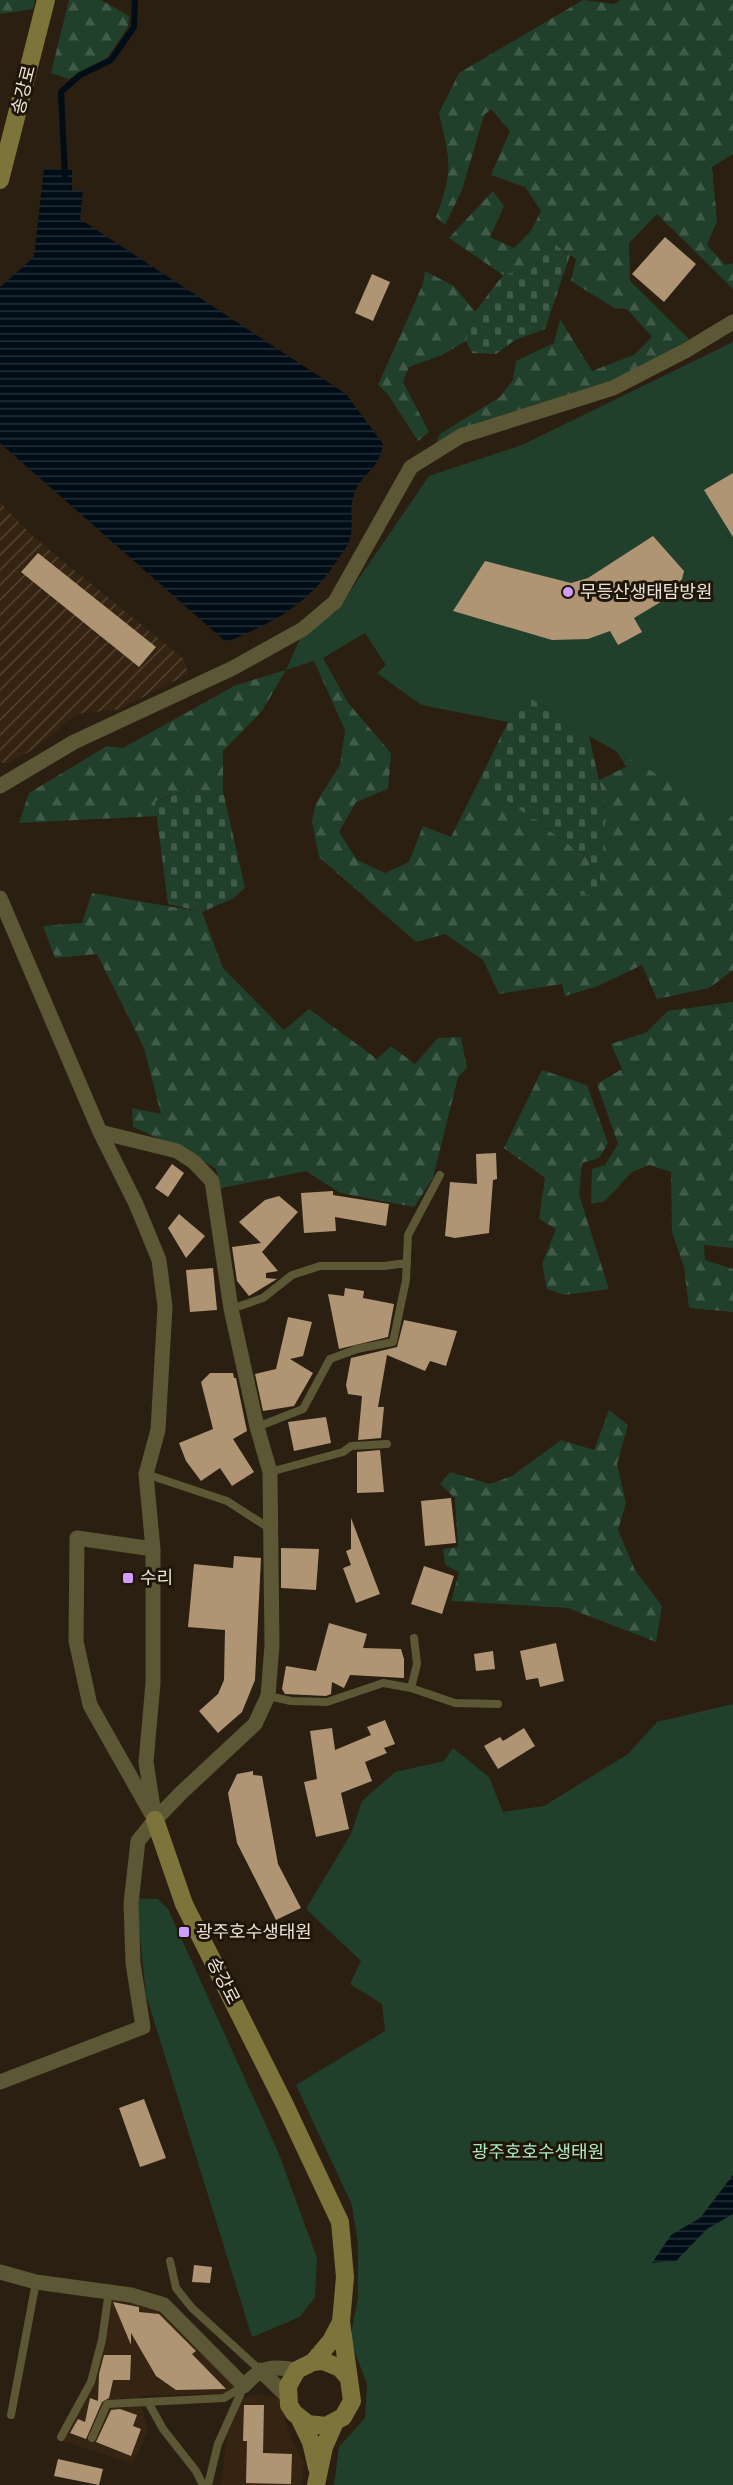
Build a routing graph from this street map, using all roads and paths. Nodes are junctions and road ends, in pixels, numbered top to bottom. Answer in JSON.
{"nodes":[{"id":1,"x":46,"y":0,"type":"edge"},
{"id":2,"x":0,"y":180,"type":"edge"},
{"id":3,"x":733,"y":322,"type":"edge"},
{"id":4,"x":0,"y":786,"type":"edge"},
{"id":5,"x":0,"y":898,"type":"edge"},
{"id":6,"x":100,"y":1132,"type":"junction"},
{"id":7,"x":440,"y":1175,"type":"dead end"},
{"id":8,"x":407,"y":1263,"type":"junction"},
{"id":9,"x":231,"y":1309,"type":"junction"},
{"id":10,"x":257,"y":1427,"type":"junction"},
{"id":11,"x":387,"y":1444,"type":"dead end"},
{"id":12,"x":270,"y":1472,"type":"junction"},
{"id":13,"x":147,"y":1474,"type":"junction"},
{"id":14,"x":269,"y":1528,"type":"junction"},
{"id":15,"x":153,"y":1549,"type":"junction"},
{"id":16,"x":414,"y":1638,"type":"dead end"},
{"id":17,"x":411,"y":1688,"type":"junction"},
{"id":18,"x":268,"y":1696,"type":"junction"},
{"id":19,"x":498,"y":1704,"type":"dead end"},
{"id":20,"x":155,"y":1820,"type":"junction"},
{"id":21,"x":0,"y":2082,"type":"edge"},
{"id":22,"x":170,"y":2261,"type":"dead end"},
{"id":23,"x":0,"y":2272,"type":"edge"},
{"id":24,"x":36,"y":2282,"type":"junction"},
{"id":25,"x":109,"y":2291,"type":"junction"},
{"id":26,"x":341,"y":2322,"type":"junction"},
{"id":27,"x":305,"y":2366,"type":"junction"},
{"id":28,"x":260,"y":2370,"type":"junction"},
{"id":29,"x":346,"y":2374,"type":"junction"},
{"id":30,"x":244,"y":2386,"type":"junction"},
{"id":31,"x":287,"y":2396,"type":"junction"},
{"id":32,"x":148,"y":2402,"type":"junction"},
{"id":33,"x":11,"y":2415,"type":"dead end"},
{"id":34,"x":300,"y":2419,"type":"junction"},
{"id":35,"x":335,"y":2422,"type":"junction"},
{"id":36,"x":61,"y":2437,"type":"dead end"},
{"id":37,"x":92,"y":2438,"type":"dead end"},
{"id":38,"x":317,"y":2479,"type":"edge"},
{"id":39,"x":203,"y":2485,"type":"edge"},
{"id":40,"x":208,"y":2485,"type":"edge"}],
"edges":[{"from":1,"to":2,"type":"main road","name":"송강로"},
{"from":3,"to":4,"type":"street"},
{"from":5,"to":6,"type":"street"},
{"from":6,"to":9,"type":"street"},
{"from":6,"to":13,"type":"street"},
{"from":7,"to":8,"type":"lane"},
{"from":8,"to":9,"type":"lane"},
{"from":8,"to":10,"type":"lane"},
{"from":9,"to":10,"type":"street"},
{"from":10,"to":12,"type":"street"},
{"from":11,"to":12,"type":"lane"},
{"from":12,"to":14,"type":"street"},
{"from":13,"to":14,"type":"lane"},
{"from":13,"to":15,"type":"street"},
{"from":14,"to":18,"type":"street"},
{"from":15,"to":20,"type":"street"},
{"from":15,"to":20,"type":"street","name":"송강로"},
{"from":16,"to":17,"type":"lane"},
{"from":17,"to":18,"type":"lane"},
{"from":17,"to":19,"type":"lane"},
{"from":18,"to":20,"type":"street"},
{"from":20,"to":21,"type":"street"},
{"from":20,"to":26,"type":"main road","name":"송강로"},
{"from":22,"to":28,"type":"lane"},
{"from":23,"to":24,"type":"street"},
{"from":24,"to":25,"type":"street"},
{"from":24,"to":33,"type":"lane"},
{"from":25,"to":30,"type":"street"},
{"from":25,"to":36,"type":"lane"},
{"from":26,"to":27,"type":"main road","name":"송강로"},
{"from":26,"to":29,"type":"main road","name":"송강로"},
{"from":27,"to":28,"type":"street"},
{"from":27,"to":29,"type":"main road"},
{"from":27,"to":31,"type":"main road","name":"송강로"},
{"from":28,"to":30,"type":"street"},
{"from":28,"to":31,"type":"street"},
{"from":29,"to":35,"type":"main road","name":"송강로"},
{"from":30,"to":32,"type":"lane"},
{"from":30,"to":40,"type":"lane"},
{"from":31,"to":34,"type":"main road","name":"송강로"},
{"from":32,"to":37,"type":"lane"},
{"from":32,"to":39,"type":"lane"},
{"from":34,"to":35,"type":"main road"},
{"from":34,"to":38,"type":"main road","name":"송강로"},
{"from":35,"to":38,"type":"main road","name":"송강로"}]}
